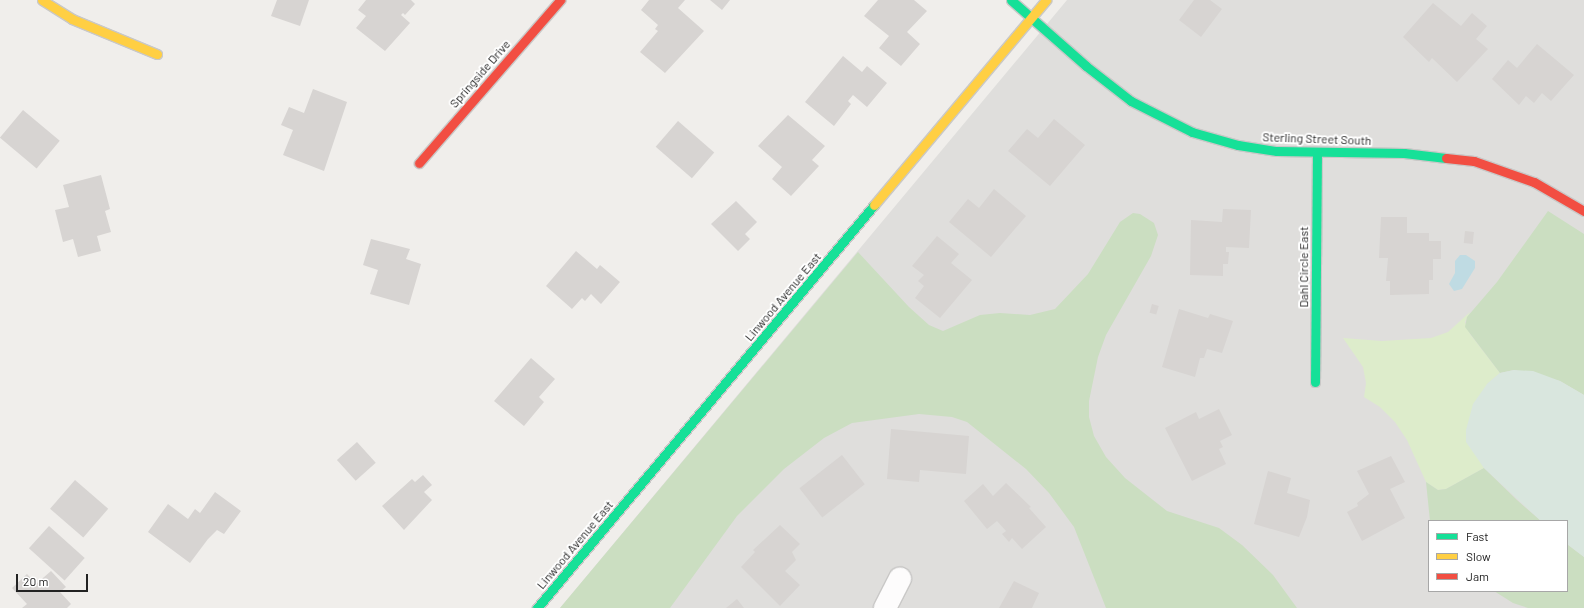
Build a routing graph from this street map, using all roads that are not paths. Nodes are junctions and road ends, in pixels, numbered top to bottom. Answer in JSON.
{"nodes":[{"id":1,"x":42,"y":0,"type":"edge"},
{"id":2,"x":560,"y":0,"type":"edge"},
{"id":3,"x":1011,"y":0,"type":"edge"},
{"id":4,"x":1046,"y":0,"type":"edge"},
{"id":5,"x":1031,"y":18,"type":"junction"},
{"id":6,"x":157,"y":54,"type":"dead end"},
{"id":7,"x":1317,"y":153,"type":"junction"},
{"id":8,"x":419,"y":163,"type":"dead end"},
{"id":9,"x":1584,"y":211,"type":"edge"},
{"id":10,"x":1315,"y":382,"type":"dead end"},
{"id":11,"x":900,"y":579,"type":"dead end"},
{"id":12,"x":537,"y":608,"type":"edge"},
{"id":13,"x":885,"y":608,"type":"edge"}],
"edges":[{"from":1,"to":6,"type":"street"},
{"from":2,"to":8,"type":"street","name":"Springside Drive"},
{"from":3,"to":5,"type":"street","name":"Sterling Street South"},
{"from":4,"to":5,"type":"street","name":"Linwood Avenue East"},
{"from":5,"to":7,"type":"street","name":"Sterling Street South"},
{"from":5,"to":12,"type":"street","name":"Linwood Avenue East"},
{"from":7,"to":9,"type":"street","name":"Sterling Street South"},
{"from":7,"to":10,"type":"street","name":"Dahl Circle East"},
{"from":11,"to":13,"type":"street"}]}
